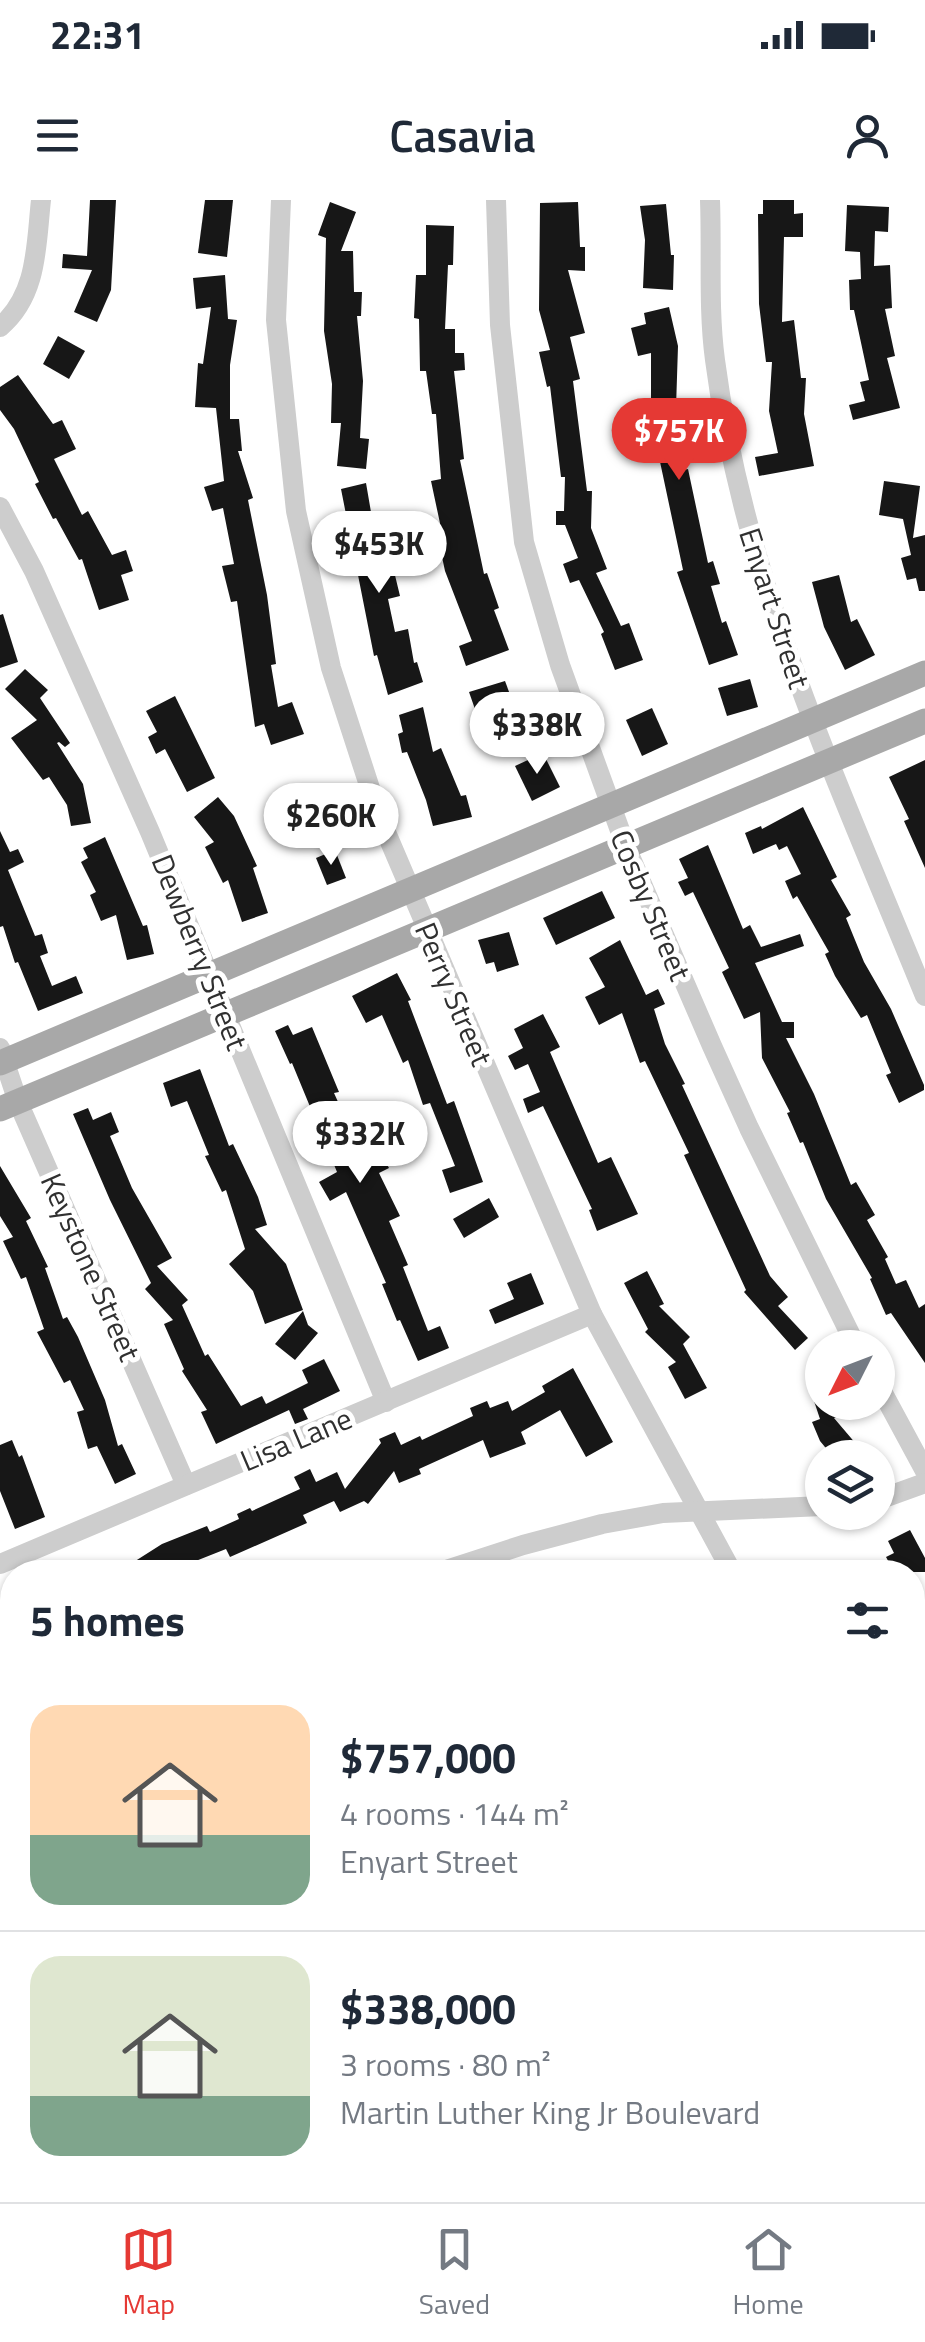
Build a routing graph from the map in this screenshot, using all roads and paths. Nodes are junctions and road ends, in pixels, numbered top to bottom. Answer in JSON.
{"nodes":[{"id":1,"x":40,"y":200,"type":"edge"},
{"id":2,"x":282,"y":200,"type":"edge"},
{"id":3,"x":496,"y":200,"type":"edge"},
{"id":4,"x":710,"y":200,"type":"edge"},
{"id":5,"x":0,"y":327,"type":"edge"},
{"id":6,"x":0,"y":508,"type":"edge"},
{"id":7,"x":925,"y":674,"type":"edge"},
{"id":8,"x":925,"y":721,"type":"edge"},
{"id":9,"x":814,"y":722,"type":"junction"},
{"id":10,"x":830,"y":762,"type":"junction"},
{"id":11,"x":609,"y":806,"type":"junction"},
{"id":12,"x":626,"y":847,"type":"junction"},
{"id":13,"x":410,"y":890,"type":"junction"},
{"id":14,"x":425,"y":928,"type":"junction"},
{"id":15,"x":211,"y":976,"type":"junction"},
{"id":16,"x":925,"y":996,"type":"edge"},
{"id":17,"x":225,"y":1015,"type":"junction"},
{"id":18,"x":2,"y":1057,"type":"edge"},
{"id":19,"x":9,"y":1106,"type":"edge"},
{"id":20,"x":592,"y":1314,"type":"junction"},
{"id":21,"x":848,"y":1330,"type":"edge"},
{"id":22,"x":386,"y":1402,"type":"junction"},
{"id":23,"x":895,"y":1415,"type":"edge"},
{"id":24,"x":925,"y":1471,"type":"edge"},
{"id":25,"x":186,"y":1484,"type":"junction"},
{"id":26,"x":925,"y":1484,"type":"edge"},
{"id":27,"x":895,"y":1497,"type":"edge"},
{"id":28,"x":805,"y":1507,"type":"edge"},
{"id":29,"x":699,"y":1513,"type":"junction"},
{"id":30,"x":9,"y":1560,"type":"edge"},
{"id":31,"x":476,"y":1560,"type":"edge"},
{"id":32,"x":725,"y":1560,"type":"edge"}],
"edges":[{"from":1,"to":5,"type":"street"},
{"from":2,"to":13,"type":"street","name":"Perry Street"},
{"from":3,"to":11,"type":"street","name":"Cosby Street"},
{"from":4,"to":9,"type":"street","name":"Enyart Street"},
{"from":6,"to":15,"type":"street","name":"Dewberry Street"},
{"from":7,"to":9,"type":"main road"},
{"from":8,"to":10,"type":"main road"},
{"from":9,"to":10,"type":"street","name":"Enyart Street"},
{"from":9,"to":11,"type":"main road"},
{"from":10,"to":12,"type":"main road"},
{"from":10,"to":16,"type":"street","name":"Enyart Street"},
{"from":11,"to":12,"type":"street","name":"Cosby Street"},
{"from":11,"to":13,"type":"main road"},
{"from":12,"to":14,"type":"main road"},
{"from":12,"to":21,"type":"street","name":"Cosby Street"},
{"from":13,"to":14,"type":"street","name":"Perry Street"},
{"from":13,"to":15,"type":"main road"},
{"from":14,"to":17,"type":"main road"},
{"from":14,"to":20,"type":"street","name":"Perry Street"},
{"from":15,"to":17,"type":"street","name":"Dewberry Street"},
{"from":15,"to":18,"type":"main road"},
{"from":17,"to":19,"type":"main road"},
{"from":17,"to":22,"type":"street","name":"Dewberry Street"},
{"from":18,"to":19,"type":"street","name":"Keystone Street"},
{"from":19,"to":25,"type":"street","name":"Keystone Street"},
{"from":20,"to":22,"type":"street","name":"Lisa Lane"},
{"from":20,"to":29,"type":"street","name":"Perry Street"},
{"from":22,"to":25,"type":"street","name":"Lisa Lane"},
{"from":23,"to":24,"type":"street"},
{"from":25,"to":30,"type":"street","name":"Lisa Lane"},
{"from":26,"to":27,"type":"street"},
{"from":28,"to":29,"type":"street"},
{"from":29,"to":31,"type":"street"},
{"from":29,"to":32,"type":"street","name":"Perry Street"}]}
